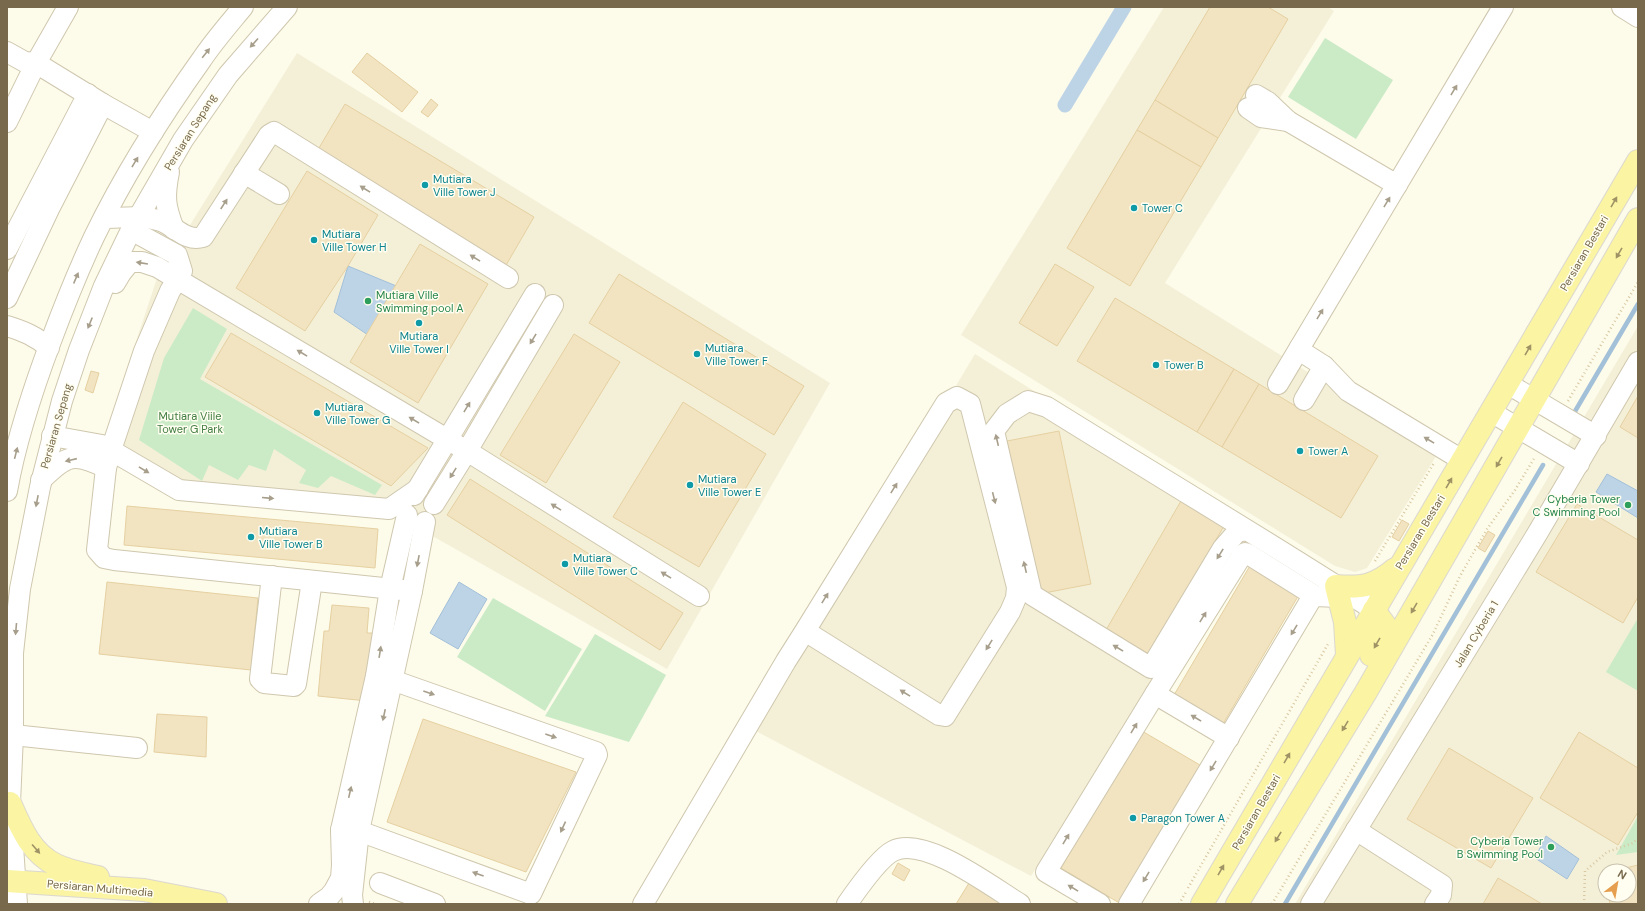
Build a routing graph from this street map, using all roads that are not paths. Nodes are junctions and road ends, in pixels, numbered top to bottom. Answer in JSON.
{"nodes":[{"id":1,"x":68,"y":7,"type":"edge"},
{"id":2,"x":243,"y":7,"type":"edge"},
{"id":3,"x":287,"y":7,"type":"edge"},
{"id":4,"x":1503,"y":7,"type":"edge"},
{"id":5,"x":1622,"y":7,"type":"edge"},
{"id":6,"x":1638,"y":16,"type":"edge"},
{"id":7,"x":7,"y":52,"type":"edge"},
{"id":8,"x":36,"y":63,"type":"junction"},
{"id":9,"x":96,"y":99,"type":"junction"},
{"id":10,"x":1252,"y":102,"type":"dead end"},
{"id":11,"x":7,"y":122,"type":"edge"},
{"id":12,"x":153,"y":132,"type":"junction"},
{"id":13,"x":1638,"y":161,"type":"edge"},
{"id":14,"x":170,"y":162,"type":"junction"},
{"id":15,"x":244,"y":173,"type":"junction"},
{"id":16,"x":1397,"y":185,"type":"junction"},
{"id":17,"x":280,"y":194,"type":"dead end"},
{"id":18,"x":105,"y":218,"type":"junction"},
{"id":19,"x":1638,"y":219,"type":"edge"},
{"id":20,"x":135,"y":224,"type":"junction"},
{"id":21,"x":174,"y":229,"type":"junction"},
{"id":22,"x":7,"y":249,"type":"edge"},
{"id":23,"x":508,"y":278,"type":"dead end"},
{"id":24,"x":177,"y":279,"type":"junction"},
{"id":25,"x":534,"y":294,"type":"dead end"},
{"id":26,"x":7,"y":298,"type":"edge"},
{"id":27,"x":99,"y":300,"type":"junction"},
{"id":28,"x":553,"y":305,"type":"dead end"},
{"id":29,"x":7,"y":326,"type":"edge"},
{"id":30,"x":1300,"y":347,"type":"junction"},
{"id":31,"x":48,"y":348,"type":"junction"},
{"id":32,"x":1638,"y":362,"type":"edge"},
{"id":33,"x":1324,"y":366,"type":"junction"},
{"id":34,"x":1278,"y":384,"type":"dead end"},
{"id":35,"x":1508,"y":384,"type":"junction"},
{"id":36,"x":1304,"y":400,"type":"dead end"},
{"id":37,"x":1535,"y":400,"type":"junction"},
{"id":38,"x":1491,"y":412,"type":"junction"},
{"id":39,"x":1518,"y":428,"type":"junction"},
{"id":40,"x":52,"y":436,"type":"junction"},
{"id":41,"x":1596,"y":436,"type":"junction"},
{"id":42,"x":447,"y":440,"type":"junction"},
{"id":43,"x":467,"y":451,"type":"junction"},
{"id":44,"x":108,"y":459,"type":"junction"},
{"id":45,"x":1462,"y":460,"type":"junction"},
{"id":46,"x":1579,"y":464,"type":"junction"},
{"id":47,"x":41,"y":480,"type":"junction"},
{"id":48,"x":7,"y":491,"type":"edge"},
{"id":49,"x":416,"y":492,"type":"junction"},
{"id":50,"x":434,"y":504,"type":"junction"},
{"id":51,"x":416,"y":519,"type":"junction"},
{"id":52,"x":1247,"y":530,"type":"junction"},
{"id":53,"x":1295,"y":560,"type":"junction"},
{"id":54,"x":1441,"y":562,"type":"junction"},
{"id":55,"x":1401,"y":565,"type":"junction"},
{"id":56,"x":272,"y":576,"type":"junction"},
{"id":57,"x":1285,"y":577,"type":"junction"},
{"id":58,"x":312,"y":581,"type":"junction"},
{"id":59,"x":390,"y":589,"type":"junction"},
{"id":60,"x":412,"y":591,"type":"junction"},
{"id":61,"x":1338,"y":592,"type":"junction"},
{"id":62,"x":699,"y":596,"type":"dead end"},
{"id":63,"x":1313,"y":596,"type":"junction"},
{"id":64,"x":1374,"y":610,"type":"junction"},
{"id":65,"x":805,"y":632,"type":"junction"},
{"id":66,"x":1347,"y":655,"type":"junction"},
{"id":67,"x":384,"y":678,"type":"junction"},
{"id":68,"x":1366,"y":692,"type":"junction"},
{"id":69,"x":1155,"y":694,"type":"junction"},
{"id":70,"x":13,"y":735,"type":"junction"},
{"id":71,"x":1229,"y":738,"type":"junction"},
{"id":72,"x":137,"y":748,"type":"dead end"},
{"id":73,"x":10,"y":803,"type":"junction"},
{"id":74,"x":350,"y":830,"type":"junction"},
{"id":75,"x":1356,"y":830,"type":"junction"},
{"id":76,"x":11,"y":881,"type":"edge"},
{"id":77,"x":380,"y":883,"type":"dead end"},
{"id":78,"x":144,"y":890,"type":"junction"},
{"id":79,"x":529,"y":899,"type":"edge"},
{"id":80,"x":17,"y":904,"type":"edge"},
{"id":81,"x":216,"y":904,"type":"edge"},
{"id":82,"x":319,"y":904,"type":"edge"},
{"id":83,"x":353,"y":904,"type":"edge"},
{"id":84,"x":435,"y":904,"type":"edge"},
{"id":85,"x":643,"y":904,"type":"edge"},
{"id":86,"x":847,"y":904,"type":"edge"},
{"id":87,"x":1020,"y":904,"type":"edge"},
{"id":88,"x":1100,"y":904,"type":"edge"},
{"id":89,"x":1129,"y":904,"type":"edge"},
{"id":90,"x":1202,"y":904,"type":"edge"},
{"id":91,"x":1237,"y":904,"type":"edge"},
{"id":92,"x":1311,"y":904,"type":"edge"},
{"id":93,"x":1435,"y":904,"type":"edge"}],
"edges":[{"from":1,"to":8,"type":"street"},
{"from":12,"to":2,"type":"street","one_way":true},
{"from":3,"to":14,"type":"street","name":"Persiaran Sepang","one_way":true},
{"from":16,"to":4,"type":"street","one_way":true},
{"from":5,"to":6,"type":"street"},
{"from":7,"to":8,"type":"street"},
{"from":8,"to":9,"type":"street"},
{"from":8,"to":11,"type":"street"},
{"from":9,"to":12,"type":"street"},
{"from":9,"to":22,"type":"street"},
{"from":9,"to":26,"type":"street"},
{"from":10,"to":16,"type":"street"},
{"from":18,"to":12,"type":"street","one_way":true},
{"from":35,"to":13,"type":"main road","name":"Persiaran Bestari","one_way":true},
{"from":14,"to":20,"type":"street","name":"Persiaran Sepang"},
{"from":14,"to":21,"type":"street"},
{"from":15,"to":17,"type":"street"},
{"from":21,"to":15,"type":"street","one_way":true},
{"from":23,"to":15,"type":"street","one_way":true},
{"from":30,"to":16,"type":"street","one_way":true},
{"from":18,"to":20,"type":"street"},
{"from":31,"to":18,"type":"street","one_way":true},
{"from":19,"to":37,"type":"main road","one_way":true},
{"from":20,"to":21,"type":"street"},
{"from":20,"to":24,"type":"street"},
{"from":20,"to":27,"type":"street","name":"Persiaran Sepang"},
{"from":24,"to":27,"type":"street","one_way":true},
{"from":42,"to":24,"type":"street","one_way":true},
{"from":24,"to":44,"type":"street"},
{"from":42,"to":25,"type":"street","one_way":true},
{"from":27,"to":40,"type":"street","name":"Persiaran Sepang","one_way":true},
{"from":28,"to":43,"type":"street","one_way":true},
{"from":29,"to":31,"type":"street"},
{"from":30,"to":33,"type":"street"},
{"from":30,"to":34,"type":"street"},
{"from":48,"to":31,"type":"street","one_way":true},
{"from":32,"to":41,"type":"street","name":"Jalan Cyberia 1"},
{"from":33,"to":36,"type":"street"},
{"from":45,"to":33,"type":"street","one_way":true},
{"from":35,"to":37,"type":"street"},
{"from":35,"to":38,"type":"main road","name":"Persiaran Bestari"},
{"from":37,"to":39,"type":"main road"},
{"from":37,"to":41,"type":"street"},
{"from":38,"to":39,"type":"street"},
{"from":38,"to":45,"type":"main road","name":"Persiaran Bestari"},
{"from":39,"to":46,"type":"street"},
{"from":39,"to":54,"type":"main road","one_way":true},
{"from":40,"to":44,"type":"street"},
{"from":40,"to":47,"type":"street","name":"Persiaran Sepang"},
{"from":41,"to":46,"type":"street","name":"Jalan Cyberia 1"},
{"from":42,"to":43,"type":"street"},
{"from":42,"to":49,"type":"street"},
{"from":43,"to":50,"type":"street","one_way":true},
{"from":62,"to":43,"type":"street","one_way":true},
{"from":44,"to":47,"type":"street","one_way":true},
{"from":44,"to":49,"type":"street","one_way":true},
{"from":44,"to":56,"type":"street"},
{"from":55,"to":45,"type":"main road","name":"Persiaran Bestari","one_way":true},
{"from":46,"to":75,"type":"street","name":"Jalan Cyberia 1"},
{"from":47,"to":70,"type":"street","name":"Persiaran Sepang","one_way":true},
{"from":49,"to":50,"type":"street"},
{"from":49,"to":51,"type":"street"},
{"from":50,"to":51,"type":"street"},
{"from":51,"to":59,"type":"street"},
{"from":51,"to":60,"type":"street","one_way":true},
{"from":52,"to":52,"type":"street","one_way":true},
{"from":52,"to":53,"type":"street"},
{"from":53,"to":57,"type":"street"},
{"from":53,"to":61,"type":"street"},
{"from":54,"to":64,"type":"main road"},
{"from":54,"to":68,"type":"main road","one_way":true},
{"from":55,"to":61,"type":"main road"},
{"from":55,"to":64,"type":"main road","name":"Persiaran Bestari"},
{"from":56,"to":58,"type":"street"},
{"from":56,"to":58,"type":"street"},
{"from":57,"to":63,"type":"street"},
{"from":69,"to":57,"type":"street","one_way":true},
{"from":58,"to":59,"type":"street"},
{"from":59,"to":60,"type":"street"},
{"from":67,"to":59,"type":"street","one_way":true},
{"from":60,"to":67,"type":"street"},
{"from":61,"to":63,"type":"street"},
{"from":61,"to":64,"type":"street"},
{"from":61,"to":66,"type":"main road"},
{"from":63,"to":71,"type":"street","one_way":true},
{"from":64,"to":66,"type":"main road","name":"Persiaran Bestari"},
{"from":64,"to":68,"type":"main road","one_way":true},
{"from":65,"to":65,"type":"street","one_way":true},
{"from":65,"to":85,"type":"street"},
{"from":90,"to":66,"type":"main road","name":"Persiaran Bestari","one_way":true},
{"from":67,"to":74,"type":"street"},
{"from":67,"to":79,"type":"street","one_way":true},
{"from":68,"to":91,"type":"main road","one_way":true},
{"from":71,"to":69,"type":"street","one_way":true},
{"from":88,"to":69,"type":"street","one_way":true},
{"from":70,"to":72,"type":"street"},
{"from":70,"to":73,"type":"street","name":"Persiaran Sepang"},
{"from":71,"to":89,"type":"street","one_way":true},
{"from":73,"to":76,"type":"street","name":"Persiaran Sepang"},
{"from":73,"to":78,"type":"main road","one_way":true},
{"from":79,"to":74,"type":"street","one_way":true},
{"from":74,"to":82,"type":"street"},
{"from":74,"to":83,"type":"street"},
{"from":75,"to":92,"type":"street","name":"Jalan Cyberia 1"},
{"from":75,"to":93,"type":"street"},
{"from":76,"to":78,"type":"main road","name":"Persiaran Multimedia"},
{"from":76,"to":80,"type":"street","name":"Persiaran Sepang"},
{"from":77,"to":84,"type":"street"},
{"from":78,"to":81,"type":"main road","name":"Persiaran Multimedia"},
{"from":86,"to":87,"type":"street"}]}
